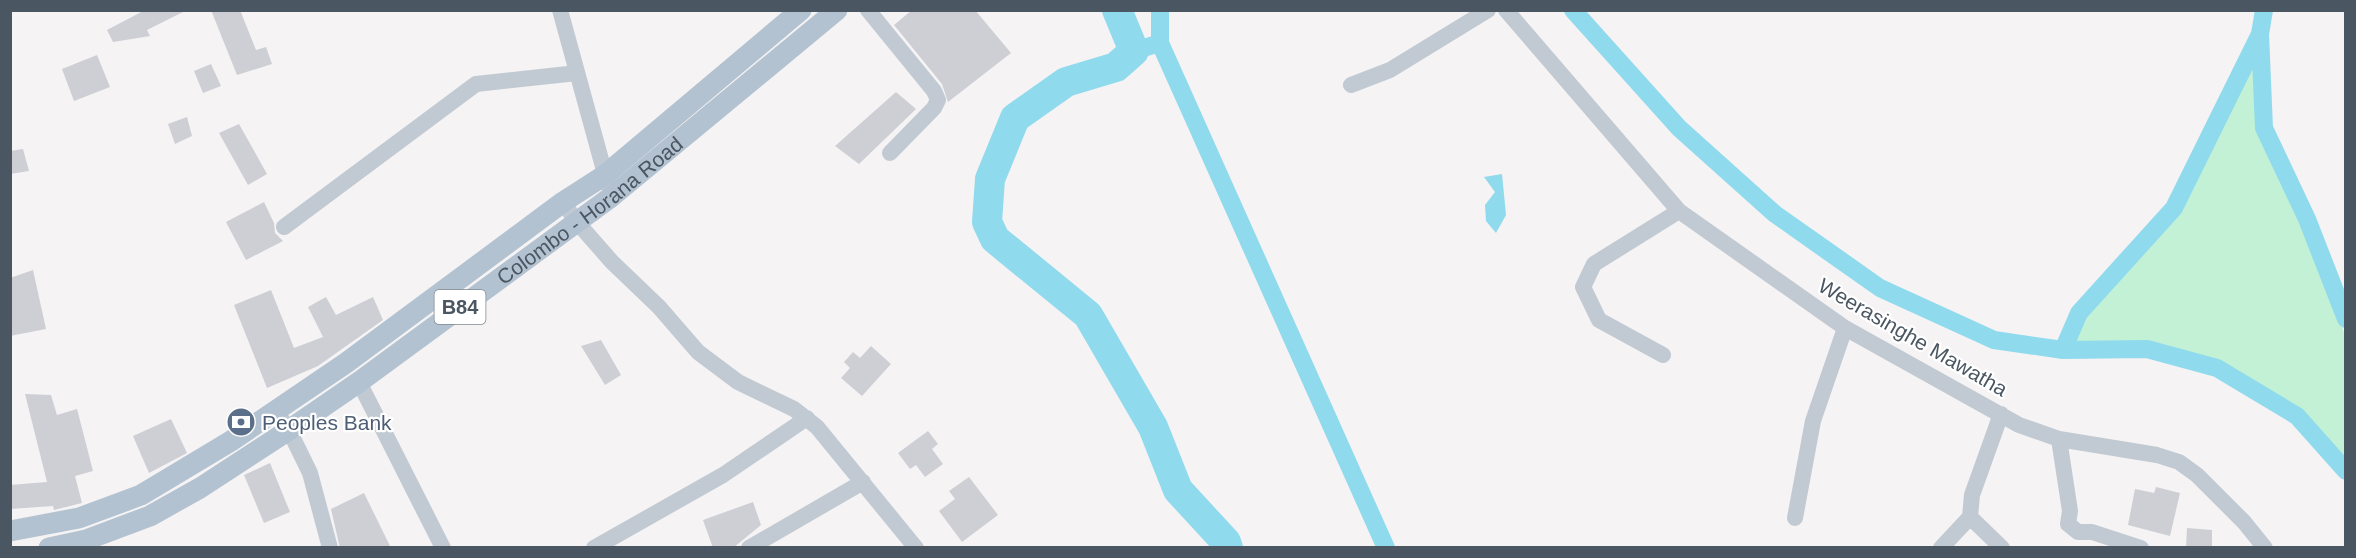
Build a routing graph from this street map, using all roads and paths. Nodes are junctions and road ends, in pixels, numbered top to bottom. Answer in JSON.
{"nodes":[{"id":1,"x":560,"y":10,"type":"edge"},
{"id":2,"x":801,"y":10,"type":"edge"},
{"id":3,"x":837,"y":10,"type":"edge"},
{"id":4,"x":868,"y":10,"type":"edge"},
{"id":5,"x":1488,"y":10,"type":"edge"},
{"id":6,"x":1506,"y":10,"type":"edge"},
{"id":7,"x":577,"y":73,"type":"junction"},
{"id":8,"x":1351,"y":85,"type":"dead end"},
{"id":9,"x":890,"y":153,"type":"dead end"},
{"id":10,"x":605,"y":175,"type":"junction"},
{"id":11,"x":611,"y":197,"type":"junction"},
{"id":12,"x":563,"y":202,"type":"junction"},
{"id":13,"x":1679,"y":211,"type":"junction"},
{"id":14,"x":576,"y":221,"type":"junction"},
{"id":15,"x":284,"y":227,"type":"dead end"},
{"id":16,"x":1845,"y":328,"type":"junction"},
{"id":17,"x":1663,"y":355,"type":"dead end"},
{"id":18,"x":359,"y":382,"type":"junction"},
{"id":19,"x":276,"y":411,"type":"junction"},
{"id":20,"x":2001,"y":414,"type":"junction"},
{"id":21,"x":807,"y":418,"type":"junction"},
{"id":22,"x":289,"y":430,"type":"junction"},
{"id":23,"x":2059,"y":438,"type":"junction"},
{"id":24,"x":863,"y":482,"type":"junction"},
{"id":25,"x":1970,"y":517,"type":"junction"},
{"id":26,"x":1795,"y":518,"type":"dead end"},
{"id":27,"x":10,"y":531,"type":"edge"},
{"id":28,"x":87,"y":544,"type":"edge"},
{"id":29,"x":49,"y":548,"type":"edge"},
{"id":30,"x":330,"y":548,"type":"edge"},
{"id":31,"x":443,"y":548,"type":"edge"},
{"id":32,"x":594,"y":548,"type":"edge"},
{"id":33,"x":749,"y":548,"type":"edge"},
{"id":34,"x":916,"y":548,"type":"edge"},
{"id":35,"x":1941,"y":548,"type":"edge"},
{"id":36,"x":2002,"y":548,"type":"edge"},
{"id":37,"x":2141,"y":548,"type":"edge"},
{"id":38,"x":2265,"y":548,"type":"edge"}],
"edges":[{"from":1,"to":7,"type":"street"},
{"from":2,"to":10,"type":"main road","name":"Colombo - Horana Road","number":"B84"},
{"from":3,"to":11,"type":"main road","name":"Colombo - Horana Road","number":"B84"},
{"from":4,"to":9,"type":"street"},
{"from":5,"to":8,"type":"street"},
{"from":6,"to":13,"type":"street","name":"Weerasinghe Mawatha"},
{"from":7,"to":10,"type":"street"},
{"from":7,"to":15,"type":"street"},
{"from":10,"to":11,"type":"street"},
{"from":10,"to":12,"type":"main road","name":"Colombo - Horana Road","number":"B84"},
{"from":11,"to":14,"type":"main road","name":"Colombo - Horana Road","number":"B84"},
{"from":12,"to":14,"type":"street"},
{"from":12,"to":19,"type":"main road","name":"Colombo - Horana Road","number":"B84"},
{"from":13,"to":16,"type":"street","name":"Weerasinghe Mawatha"},
{"from":13,"to":17,"type":"street"},
{"from":14,"to":18,"type":"main road","name":"Colombo - Horana Road","number":"B84"},
{"from":14,"to":21,"type":"street"},
{"from":16,"to":20,"type":"street","name":"Weerasinghe Mawatha"},
{"from":16,"to":26,"type":"street"},
{"from":18,"to":22,"type":"main road","name":"Colombo - Horana Road","number":"B84"},
{"from":18,"to":31,"type":"street"},
{"from":19,"to":22,"type":"street"},
{"from":19,"to":27,"type":"main road","name":"Colombo - Horana Road","number":"B84"},
{"from":20,"to":23,"type":"street","name":"Weerasinghe Mawatha"},
{"from":20,"to":25,"type":"street"},
{"from":21,"to":24,"type":"street"},
{"from":21,"to":32,"type":"street"},
{"from":22,"to":28,"type":"main road","name":"Colombo - Horana Road","number":"B84"},
{"from":22,"to":30,"type":"street"},
{"from":23,"to":37,"type":"street"},
{"from":23,"to":38,"type":"street","name":"Weerasinghe Mawatha"},
{"from":24,"to":33,"type":"street"},
{"from":24,"to":34,"type":"street"},
{"from":25,"to":35,"type":"street"},
{"from":25,"to":36,"type":"street"},
{"from":28,"to":29,"type":"main road","name":"Colombo - Horana Road","number":"B84"}]}
